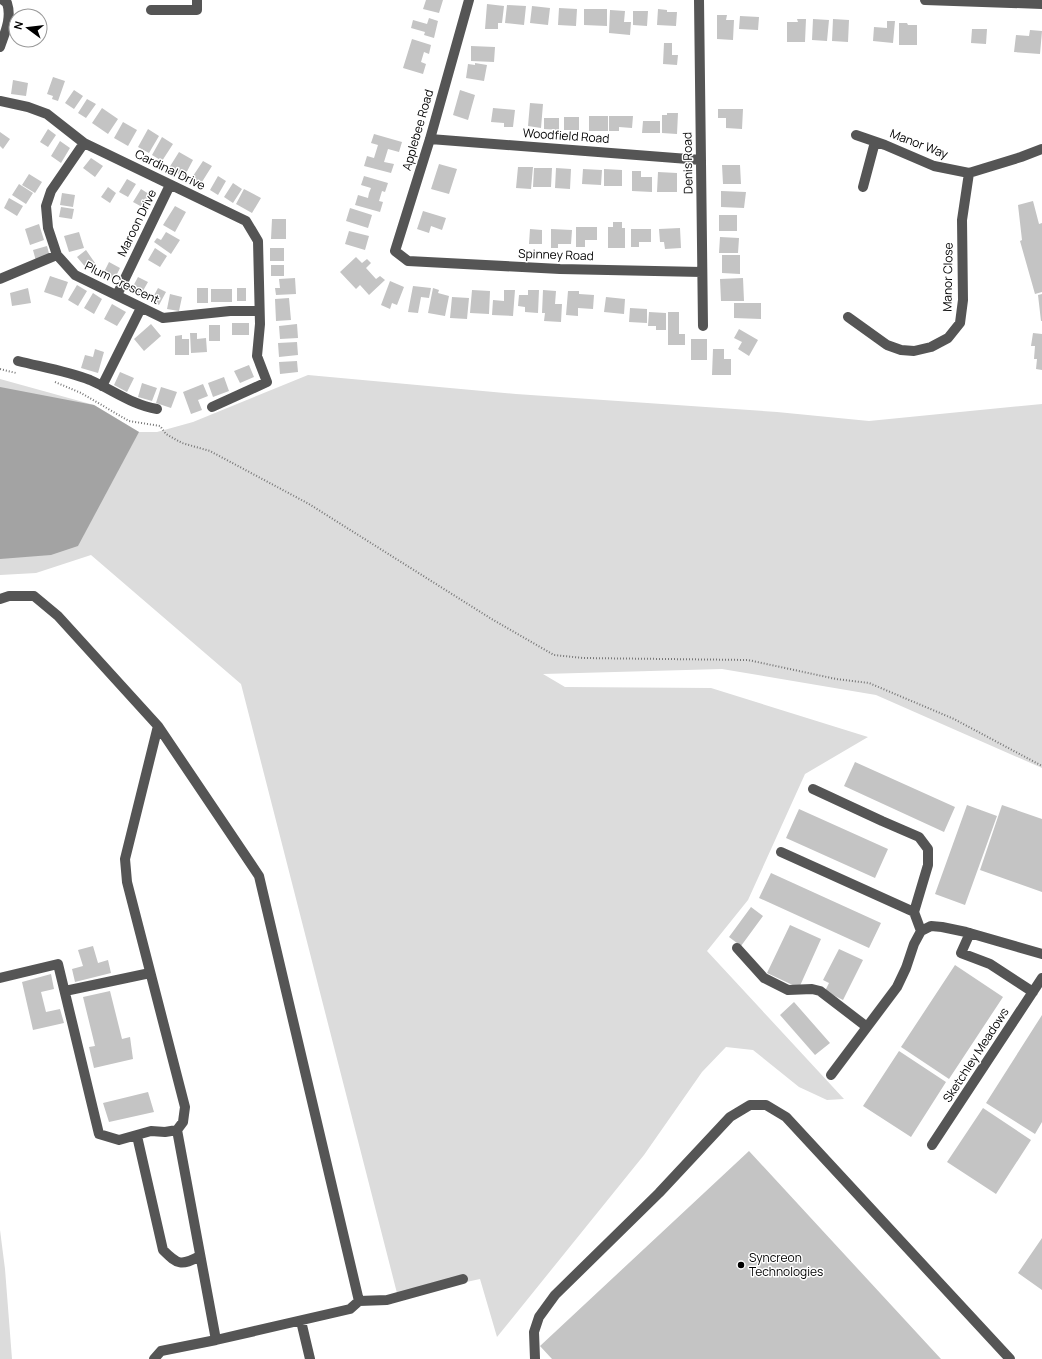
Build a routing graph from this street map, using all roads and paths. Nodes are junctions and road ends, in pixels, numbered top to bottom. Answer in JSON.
{"nodes":[{"id":1,"x":197,"y":0,"type":"edge"},
{"id":2,"x":469,"y":0,"type":"edge"},
{"id":3,"x":699,"y":0,"type":"edge"},
{"id":4,"x":925,"y":0,"type":"edge"},
{"id":5,"x":8,"y":1,"type":"edge"},
{"id":6,"x":1042,"y":4,"type":"edge"},
{"id":7,"x":151,"y":10,"type":"dead end"},
{"id":8,"x":0,"y":47,"type":"edge"},
{"id":9,"x":0,"y":102,"type":"edge"},
{"id":10,"x":856,"y":135,"type":"dead end"},
{"id":11,"x":430,"y":139,"type":"junction"},
{"id":12,"x":875,"y":142,"type":"junction"},
{"id":13,"x":84,"y":143,"type":"junction"},
{"id":14,"x":1042,"y":149,"type":"edge"},
{"id":15,"x":701,"y":160,"type":"junction"},
{"id":16,"x":969,"y":173,"type":"junction"},
{"id":17,"x":170,"y":185,"type":"junction"},
{"id":18,"x":863,"y":186,"type":"dead end"},
{"id":19,"x":57,"y":255,"type":"junction"},
{"id":20,"x":408,"y":261,"type":"joint"},
{"id":21,"x":702,"y":272,"type":"junction"},
{"id":22,"x":0,"y":279,"type":"edge"},
{"id":23,"x":116,"y":294,"type":"junction"},
{"id":24,"x":140,"y":308,"type":"junction"},
{"id":25,"x":259,"y":312,"type":"junction"},
{"id":26,"x":848,"y":317,"type":"dead end"},
{"id":27,"x":703,"y":326,"type":"dead end"},
{"id":28,"x":18,"y":361,"type":"dead end"},
{"id":29,"x":0,"y":369,"type":"edge"},
{"id":30,"x":21,"y":374,"type":"dead end"},
{"id":31,"x":48,"y":380,"type":"dead end"},
{"id":32,"x":102,"y":386,"type":"junction"},
{"id":33,"x":212,"y":407,"type":"dead end"},
{"id":34,"x":157,"y":410,"type":"dead end"},
{"id":35,"x":0,"y":599,"type":"edge"},
{"id":36,"x":158,"y":726,"type":"junction"},
{"id":37,"x":1042,"y":766,"type":"edge"},
{"id":38,"x":813,"y":789,"type":"dead end"},
{"id":39,"x":781,"y":852,"type":"dead end"},
{"id":40,"x":914,"y":912,"type":"junction"},
{"id":41,"x":921,"y":931,"type":"junction"},
{"id":42,"x":970,"y":934,"type":"junction"},
{"id":43,"x":737,"y":948,"type":"dead end"},
{"id":44,"x":1042,"y":954,"type":"edge"},
{"id":45,"x":150,"y":973,"type":"junction"},
{"id":46,"x":0,"y":978,"type":"edge"},
{"id":47,"x":1042,"y":978,"type":"edge"},
{"id":48,"x":64,"y":991,"type":"junction"},
{"id":49,"x":1033,"y":992,"type":"junction"},
{"id":50,"x":867,"y":1027,"type":"junction"},
{"id":51,"x":830,"y":1075,"type":"dead end"},
{"id":52,"x":177,"y":1130,"type":"junction"},
{"id":53,"x":137,"y":1136,"type":"junction"},
{"id":54,"x":932,"y":1145,"type":"dead end"},
{"id":55,"x":200,"y":1256,"type":"junction"},
{"id":56,"x":463,"y":1279,"type":"dead end"},
{"id":57,"x":359,"y":1301,"type":"junction"},
{"id":58,"x":301,"y":1321,"type":"junction"},
{"id":59,"x":216,"y":1340,"type":"junction"},
{"id":60,"x":154,"y":1359,"type":"edge"},
{"id":61,"x":310,"y":1359,"type":"edge"},
{"id":62,"x":535,"y":1359,"type":"edge"},
{"id":63,"x":1010,"y":1359,"type":"edge"}],
"edges":[{"from":1,"to":7,"type":"street"},
{"from":2,"to":11,"type":"street","name":"Applebee Road"},
{"from":3,"to":15,"type":"street","name":"Denis Road"},
{"from":4,"to":6,"type":"street"},
{"from":5,"to":8,"type":"street"},
{"from":9,"to":13,"type":"street","name":"Cardinal Drive"},
{"from":10,"to":12,"type":"street","name":"Manor Way"},
{"from":11,"to":15,"type":"street","name":"Woodfield Road"},
{"from":11,"to":20,"type":"street","name":"Applebee Road"},
{"from":12,"to":16,"type":"street","name":"Manor Way"},
{"from":12,"to":18,"type":"street"},
{"from":13,"to":17,"type":"street","name":"Cardinal Drive"},
{"from":13,"to":19,"type":"street","name":"Plum Crescent"},
{"from":14,"to":16,"type":"street","name":"Manor Way"},
{"from":15,"to":21,"type":"street","name":"Denis Road"},
{"from":16,"to":26,"type":"street","name":"Manor Close"},
{"from":17,"to":23,"type":"street","name":"Maroon Drive"},
{"from":17,"to":25,"type":"street","name":"Cardinal Drive"},
{"from":19,"to":22,"type":"street"},
{"from":19,"to":23,"type":"street","name":"Plum Crescent"},
{"from":20,"to":21,"type":"street","name":"Spinney Road"},
{"from":21,"to":27,"type":"street","name":"Denis Road"},
{"from":23,"to":24,"type":"street","name":"Plum Crescent"},
{"from":24,"to":25,"type":"street","name":"Plum Crescent"},
{"from":24,"to":32,"type":"street"},
{"from":25,"to":33,"type":"street","name":"Cardinal Drive"},
{"from":28,"to":32,"type":"street"},
{"from":29,"to":30,"type":"path"},
{"from":31,"to":37,"type":"path"},
{"from":32,"to":34,"type":"street"},
{"from":35,"to":36,"type":"street"},
{"from":36,"to":45,"type":"street"},
{"from":36,"to":57,"type":"street"},
{"from":38,"to":40,"type":"street"},
{"from":39,"to":40,"type":"street"},
{"from":40,"to":41,"type":"street"},
{"from":41,"to":42,"type":"street"},
{"from":41,"to":50,"type":"street"},
{"from":42,"to":44,"type":"street"},
{"from":42,"to":49,"type":"street"},
{"from":43,"to":50,"type":"street"},
{"from":45,"to":48,"type":"street"},
{"from":45,"to":52,"type":"street"},
{"from":46,"to":48,"type":"street"},
{"from":47,"to":49,"type":"street","name":"Sketchley Meadows"},
{"from":48,"to":53,"type":"street"},
{"from":49,"to":54,"type":"street","name":"Sketchley Meadows"},
{"from":50,"to":51,"type":"street"},
{"from":52,"to":53,"type":"street"},
{"from":52,"to":55,"type":"street"},
{"from":53,"to":55,"type":"street"},
{"from":55,"to":59,"type":"street"},
{"from":56,"to":57,"type":"street"},
{"from":57,"to":58,"type":"street"},
{"from":58,"to":59,"type":"street"},
{"from":58,"to":61,"type":"street"},
{"from":59,"to":60,"type":"street"},
{"from":62,"to":63,"type":"street"}]}
